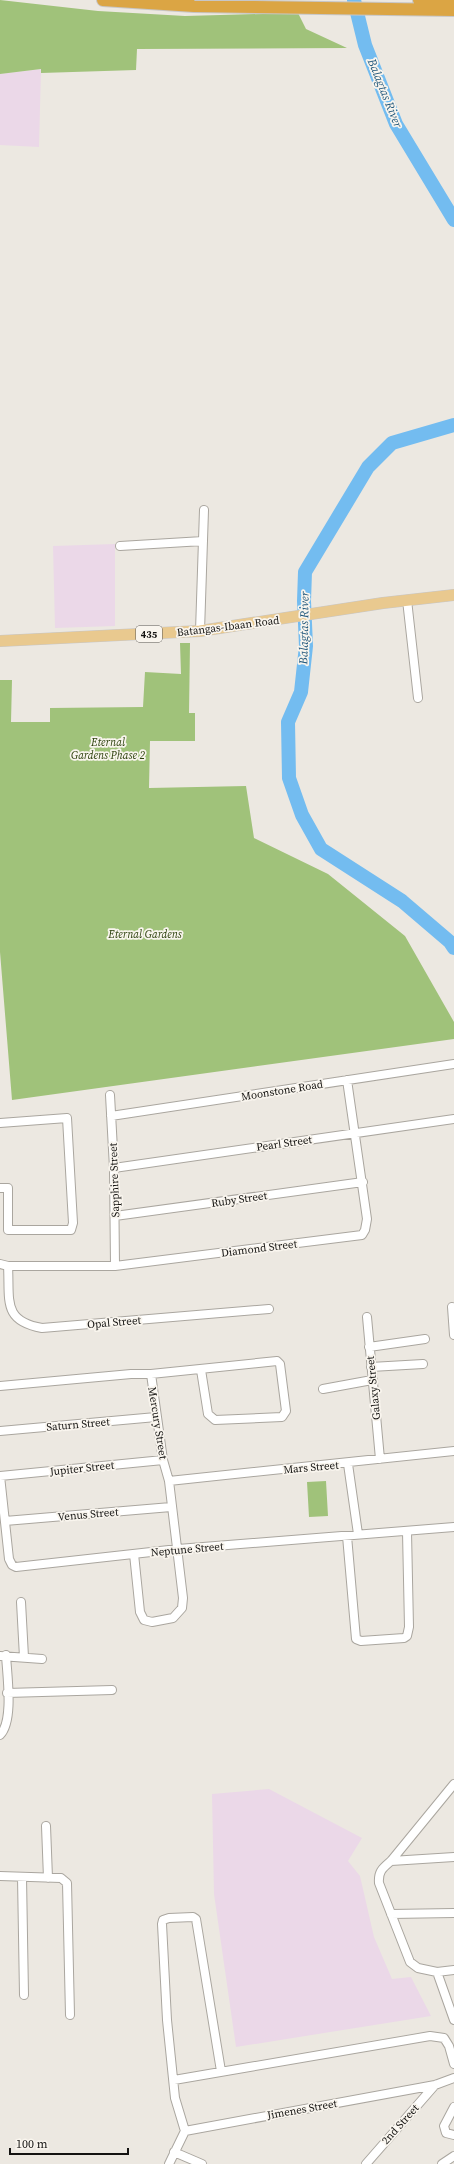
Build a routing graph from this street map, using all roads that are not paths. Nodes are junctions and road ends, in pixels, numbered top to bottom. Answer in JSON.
{"nodes":[{"id":1,"x":103,"y":0,"type":"edge"},
{"id":2,"x":255,"y":0,"type":"edge"},
{"id":3,"x":454,"y":1,"type":"edge"},
{"id":4,"x":297,"y":3,"type":"edge"},
{"id":5,"x":401,"y":4,"type":"edge"},
{"id":6,"x":454,"y":10,"type":"edge"},
{"id":7,"x":204,"y":510,"type":"dead end"},
{"id":8,"x":203,"y":541,"type":"junction"},
{"id":9,"x":120,"y":546,"type":"dead end"},
{"id":10,"x":454,"y":595,"type":"edge"},
{"id":11,"x":408,"y":600,"type":"junction"},
{"id":12,"x":200,"y":631,"type":"junction"},
{"id":13,"x":0,"y":640,"type":"edge"},
{"id":14,"x":418,"y":698,"type":"dead end"},
{"id":15,"x":454,"y":1064,"type":"edge"},
{"id":16,"x":347,"y":1080,"type":"junction"},
{"id":17,"x":110,"y":1095,"type":"dead end"},
{"id":18,"x":111,"y":1116,"type":"junction"},
{"id":19,"x":454,"y":1119,"type":"edge"},
{"id":20,"x":0,"y":1123,"type":"edge"},
{"id":21,"x":354,"y":1133,"type":"junction"},
{"id":22,"x":114,"y":1168,"type":"junction"},
{"id":23,"x":363,"y":1182,"type":"junction"},
{"id":24,"x":0,"y":1188,"type":"edge"},
{"id":25,"x":115,"y":1216,"type":"junction"},
{"id":26,"x":0,"y":1264,"type":"edge"},
{"id":27,"x":8,"y":1266,"type":"junction"},
{"id":28,"x":115,"y":1266,"type":"junction"},
{"id":29,"x":452,"y":1307,"type":"dead end"},
{"id":30,"x":269,"y":1309,"type":"dead end"},
{"id":31,"x":367,"y":1317,"type":"dead end"},
{"id":32,"x":454,"y":1335,"type":"edge"},
{"id":33,"x":425,"y":1339,"type":"dead end"},
{"id":34,"x":369,"y":1347,"type":"junction"},
{"id":35,"x":423,"y":1364,"type":"dead end"},
{"id":36,"x":371,"y":1367,"type":"junction"},
{"id":37,"x":201,"y":1370,"type":"junction"},
{"id":38,"x":151,"y":1374,"type":"junction"},
{"id":39,"x":372,"y":1380,"type":"junction"},
{"id":40,"x":0,"y":1386,"type":"edge"},
{"id":41,"x":323,"y":1389,"type":"dead end"},
{"id":42,"x":156,"y":1417,"type":"junction"},
{"id":43,"x":0,"y":1431,"type":"edge"},
{"id":44,"x":454,"y":1451,"type":"edge"},
{"id":45,"x":380,"y":1459,"type":"junction"},
{"id":46,"x":163,"y":1460,"type":"junction"},
{"id":47,"x":348,"y":1464,"type":"junction"},
{"id":48,"x":0,"y":1476,"type":"edge"},
{"id":49,"x":168,"y":1481,"type":"junction"},
{"id":50,"x":171,"y":1507,"type":"junction"},
{"id":51,"x":5,"y":1521,"type":"junction"},
{"id":52,"x":454,"y":1527,"type":"edge"},
{"id":53,"x":407,"y":1532,"type":"junction"},
{"id":54,"x":358,"y":1534,"type":"junction"},
{"id":55,"x":347,"y":1536,"type":"junction"},
{"id":56,"x":178,"y":1549,"type":"junction"},
{"id":57,"x":134,"y":1554,"type":"junction"},
{"id":58,"x":22,"y":1602,"type":"dead end"},
{"id":59,"x":3,"y":1656,"type":"edge"},
{"id":60,"x":24,"y":1657,"type":"junction"},
{"id":61,"x":42,"y":1658,"type":"dead end"},
{"id":62,"x":112,"y":1690,"type":"dead end"},
{"id":63,"x":7,"y":1693,"type":"junction"},
{"id":64,"x":0,"y":1735,"type":"edge"},
{"id":65,"x":454,"y":1784,"type":"edge"},
{"id":66,"x":46,"y":1826,"type":"dead end"},
{"id":67,"x":454,"y":1857,"type":"edge"},
{"id":68,"x":391,"y":1861,"type":"junction"},
{"id":69,"x":0,"y":1876,"type":"edge"},
{"id":70,"x":22,"y":1877,"type":"junction"},
{"id":71,"x":48,"y":1878,"type":"junction"},
{"id":72,"x":454,"y":1913,"type":"edge"},
{"id":73,"x":391,"y":1914,"type":"junction"},
{"id":74,"x":454,"y":1970,"type":"edge"},
{"id":75,"x":437,"y":1972,"type":"junction"},
{"id":76,"x":24,"y":1995,"type":"dead end"},
{"id":77,"x":70,"y":2015,"type":"dead end"},
{"id":78,"x":454,"y":2020,"type":"edge"},
{"id":79,"x":454,"y":2064,"type":"edge"},
{"id":80,"x":221,"y":2071,"type":"junction"},
{"id":81,"x":454,"y":2078,"type":"edge"},
{"id":82,"x":174,"y":2080,"type":"junction"},
{"id":83,"x":436,"y":2085,"type":"junction"},
{"id":84,"x":454,"y":2107,"type":"edge"},
{"id":85,"x":185,"y":2131,"type":"junction"},
{"id":86,"x":450,"y":2134,"type":"edge"},
{"id":87,"x":174,"y":2152,"type":"junction"},
{"id":88,"x":454,"y":2156,"type":"edge"},
{"id":89,"x":169,"y":2164,"type":"edge"},
{"id":90,"x":202,"y":2164,"type":"edge"},
{"id":91,"x":366,"y":2164,"type":"edge"},
{"id":92,"x":442,"y":2164,"type":"edge"}],
"edges":[{"from":1,"to":4,"type":"highway"},
{"from":2,"to":4,"type":"highway"},
{"from":3,"to":5,"type":"highway"},
{"from":4,"to":5,"type":"highway"},
{"from":5,"to":6,"type":"highway"},
{"from":7,"to":8,"type":"street"},
{"from":8,"to":9,"type":"street"},
{"from":8,"to":12,"type":"street"},
{"from":10,"to":11,"type":"main road","name":"Batangas-Ibaan Road","number":"435"},
{"from":11,"to":12,"type":"main road","name":"Batangas-Ibaan Road","number":"435"},
{"from":11,"to":14,"type":"street"},
{"from":12,"to":13,"type":"main road","name":"Batangas-Ibaan Road","number":"435"},
{"from":15,"to":16,"type":"street","name":"Moonstone Road"},
{"from":16,"to":18,"type":"street","name":"Moonstone Road"},
{"from":16,"to":21,"type":"street","name":"Diamond Street"},
{"from":17,"to":18,"type":"street","name":"Sapphire Street"},
{"from":18,"to":22,"type":"street","name":"Sapphire Street"},
{"from":19,"to":21,"type":"street","name":"Pearl Street"},
{"from":20,"to":24,"type":"street"},
{"from":21,"to":22,"type":"street","name":"Pearl Street"},
{"from":21,"to":23,"type":"street","name":"Diamond Street"},
{"from":22,"to":25,"type":"street","name":"Sapphire Street"},
{"from":23,"to":25,"type":"street","name":"Ruby Street"},
{"from":23,"to":28,"type":"street","name":"Diamond Street"},
{"from":25,"to":28,"type":"street","name":"Sapphire Street"},
{"from":26,"to":27,"type":"street","name":"Diamond Street"},
{"from":27,"to":28,"type":"street","name":"Diamond Street"},
{"from":27,"to":30,"type":"street","name":"Opal Street"},
{"from":29,"to":32,"type":"street"},
{"from":31,"to":34,"type":"street","name":"Galaxy Street"},
{"from":33,"to":34,"type":"street"},
{"from":34,"to":36,"type":"street","name":"Galaxy Street"},
{"from":35,"to":36,"type":"street"},
{"from":36,"to":39,"type":"street","name":"Galaxy Street"},
{"from":37,"to":37,"type":"street"},
{"from":37,"to":38,"type":"street"},
{"from":38,"to":40,"type":"street","name":"Mercury Street"},
{"from":38,"to":42,"type":"street","name":"Mercury Street"},
{"from":39,"to":41,"type":"street"},
{"from":39,"to":45,"type":"street","name":"Galaxy Street"},
{"from":42,"to":43,"type":"street","name":"Saturn Street"},
{"from":42,"to":46,"type":"street","name":"Mercury Street"},
{"from":44,"to":45,"type":"street","name":"Mars Street"},
{"from":45,"to":47,"type":"street","name":"Mars Street"},
{"from":46,"to":48,"type":"street","name":"Jupiter Street"},
{"from":46,"to":49,"type":"street","name":"Mercury Street"},
{"from":47,"to":49,"type":"street","name":"Mars Street"},
{"from":47,"to":54,"type":"street"},
{"from":48,"to":51,"type":"street","name":"Neptune Street"},
{"from":49,"to":50,"type":"street","name":"Mercury Street"},
{"from":50,"to":51,"type":"street","name":"Venus Street"},
{"from":50,"to":56,"type":"street","name":"Mercury Street"},
{"from":51,"to":57,"type":"street","name":"Neptune Street"},
{"from":52,"to":53,"type":"street","name":"Neptune Street"},
{"from":53,"to":54,"type":"street","name":"Neptune Street"},
{"from":53,"to":55,"type":"street"},
{"from":54,"to":55,"type":"street","name":"Neptune Street"},
{"from":55,"to":56,"type":"street","name":"Neptune Street"},
{"from":56,"to":57,"type":"street","name":"Neptune Street"},
{"from":56,"to":57,"type":"street","name":"Mercury Street"},
{"from":58,"to":60,"type":"street"},
{"from":59,"to":60,"type":"street"},
{"from":59,"to":63,"type":"street"},
{"from":60,"to":61,"type":"street"},
{"from":62,"to":63,"type":"street"},
{"from":63,"to":64,"type":"street"},
{"from":65,"to":68,"type":"street"},
{"from":66,"to":71,"type":"street"},
{"from":67,"to":68,"type":"street"},
{"from":68,"to":73,"type":"street"},
{"from":69,"to":70,"type":"street"},
{"from":70,"to":71,"type":"street"},
{"from":70,"to":76,"type":"street"},
{"from":71,"to":77,"type":"street"},
{"from":72,"to":73,"type":"street"},
{"from":73,"to":75,"type":"street"},
{"from":74,"to":75,"type":"street"},
{"from":75,"to":78,"type":"street"},
{"from":79,"to":80,"type":"street"},
{"from":80,"to":82,"type":"street"},
{"from":80,"to":82,"type":"street"},
{"from":81,"to":83,"type":"street","name":"Jimenes Street"},
{"from":82,"to":85,"type":"street"},
{"from":83,"to":85,"type":"street","name":"Jimenes Street"},
{"from":83,"to":91,"type":"street","name":"2nd Street"},
{"from":84,"to":86,"type":"street"},
{"from":85,"to":87,"type":"street"},
{"from":87,"to":89,"type":"street"},
{"from":87,"to":90,"type":"street"},
{"from":88,"to":92,"type":"street"}]}
